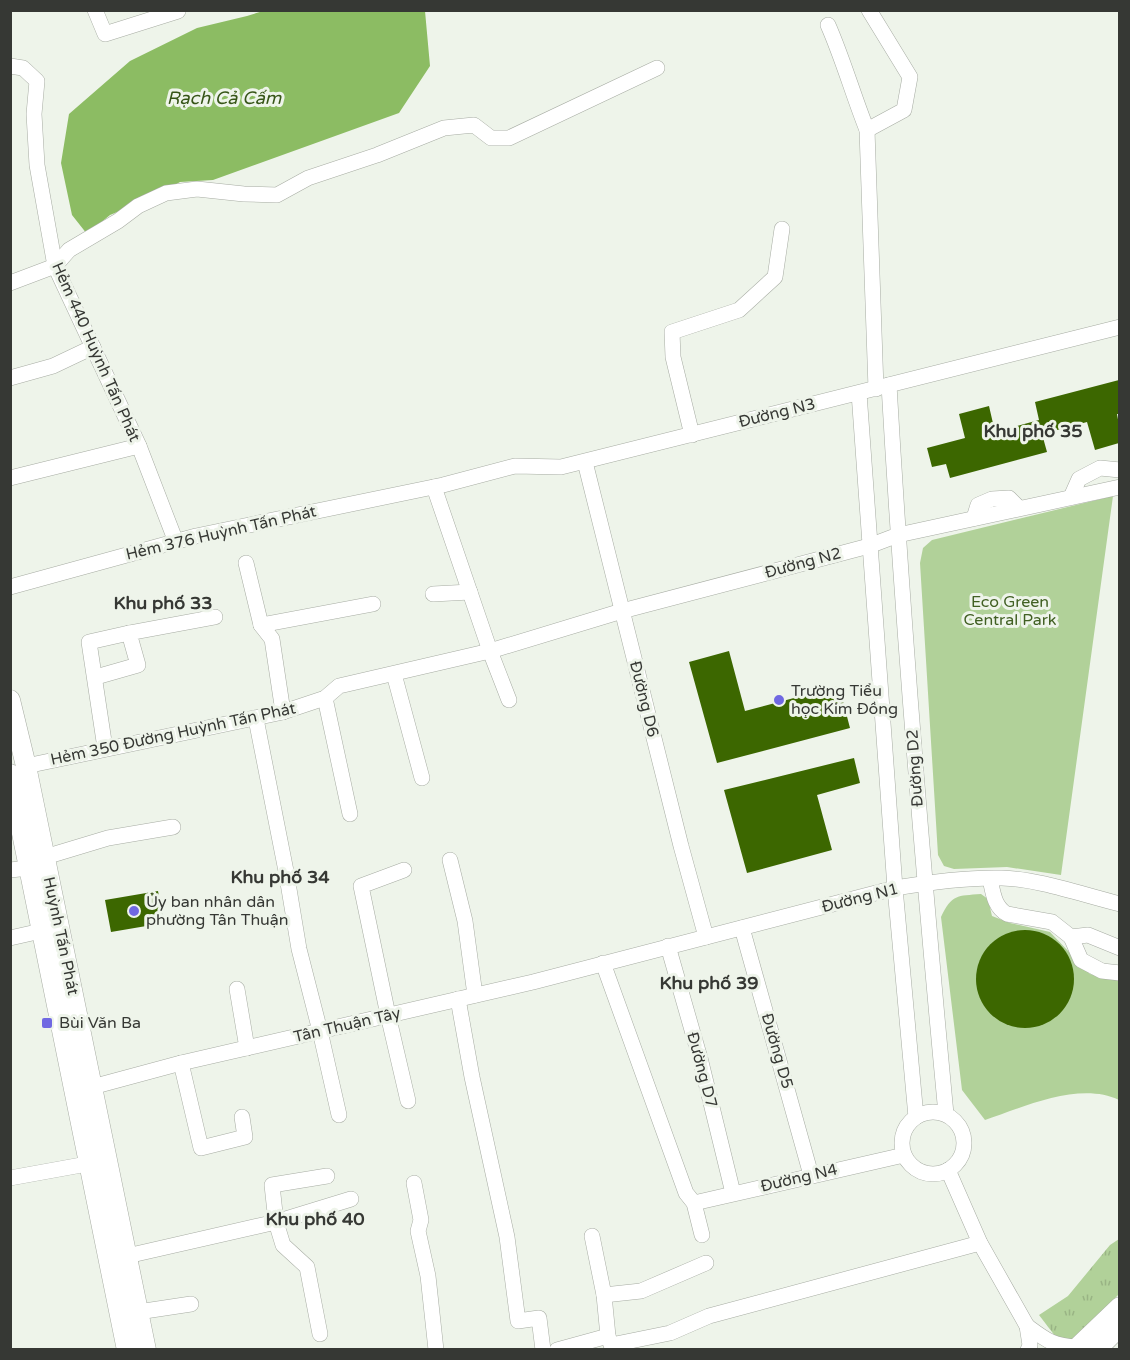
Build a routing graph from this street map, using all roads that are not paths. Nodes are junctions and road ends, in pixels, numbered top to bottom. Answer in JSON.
{"nodes":[{"id":1,"x":95,"y":10,"type":"edge"},
{"id":2,"x":869,"y":10,"type":"edge"},
{"id":3,"x":178,"y":11,"type":"edge"},
{"id":4,"x":828,"y":25,"type":"dead end"},
{"id":5,"x":10,"y":66,"type":"edge"},
{"id":6,"x":657,"y":68,"type":"dead end"},
{"id":7,"x":867,"y":130,"type":"junction"},
{"id":8,"x":782,"y":230,"type":"dead end"},
{"id":9,"x":55,"y":266,"type":"junction"},
{"id":10,"x":10,"y":283,"type":"edge"},
{"id":11,"x":1119,"y":327,"type":"edge"},
{"id":12,"x":93,"y":347,"type":"junction"},
{"id":13,"x":10,"y":378,"type":"edge"},
{"id":14,"x":883,"y":387,"type":"junction"},
{"id":15,"x":859,"y":393,"type":"junction"},
{"id":16,"x":692,"y":435,"type":"junction"},
{"id":17,"x":139,"y":446,"type":"junction"},
{"id":18,"x":585,"y":462,"type":"junction"},
{"id":19,"x":1119,"y":470,"type":"edge"},
{"id":20,"x":10,"y":478,"type":"edge"},
{"id":21,"x":1119,"y":486,"type":"edge"},
{"id":22,"x":434,"y":487,"type":"junction"},
{"id":23,"x":1071,"y":497,"type":"junction"},
{"id":24,"x":898,"y":535,"type":"junction"},
{"id":25,"x":176,"y":542,"type":"junction"},
{"id":26,"x":869,"y":546,"type":"junction"},
{"id":27,"x":246,"y":563,"type":"dead end"},
{"id":28,"x":10,"y":587,"type":"edge"},
{"id":29,"x":470,"y":592,"type":"junction"},
{"id":30,"x":432,"y":594,"type":"dead end"},
{"id":31,"x":373,"y":604,"type":"dead end"},
{"id":32,"x":622,"y":611,"type":"junction"},
{"id":33,"x":214,"y":617,"type":"dead end"},
{"id":34,"x":261,"y":625,"type":"junction"},
{"id":35,"x":129,"y":633,"type":"junction"},
{"id":36,"x":490,"y":651,"type":"junction"},
{"id":37,"x":394,"y":674,"type":"junction"},
{"id":38,"x":96,"y":677,"type":"junction"},
{"id":39,"x":325,"y":698,"type":"junction"},
{"id":40,"x":10,"y":700,"type":"edge"},
{"id":41,"x":509,"y":700,"type":"dead end"},
{"id":42,"x":284,"y":712,"type":"junction"},
{"id":43,"x":256,"y":719,"type":"junction"},
{"id":44,"x":105,"y":748,"type":"junction"},
{"id":45,"x":16,"y":770,"type":"edge"},
{"id":46,"x":422,"y":778,"type":"dead end"},
{"id":47,"x":350,"y":814,"type":"dead end"},
{"id":48,"x":173,"y":827,"type":"dead end"},
{"id":49,"x":450,"y":860,"type":"dead end"},
{"id":50,"x":28,"y":865,"type":"edge"},
{"id":51,"x":404,"y":870,"type":"dead end"},
{"id":52,"x":990,"y":879,"type":"junction"},
{"id":53,"x":924,"y":883,"type":"junction"},
{"id":54,"x":896,"y":888,"type":"junction"},
{"id":55,"x":1119,"y":904,"type":"edge"},
{"id":56,"x":742,"y":928,"type":"junction"},
{"id":57,"x":41,"y":931,"type":"junction"},
{"id":58,"x":706,"y":937,"type":"junction"},
{"id":59,"x":1071,"y":937,"type":"junction"},
{"id":60,"x":10,"y":938,"type":"edge"},
{"id":61,"x":668,"y":946,"type":"junction"},
{"id":62,"x":1119,"y":948,"type":"edge"},
{"id":63,"x":603,"y":963,"type":"junction"},
{"id":64,"x":1119,"y":973,"type":"edge"},
{"id":65,"x":237,"y":989,"type":"dead end"},
{"id":66,"x":475,"y":995,"type":"junction"},
{"id":67,"x":458,"y":999,"type":"junction"},
{"id":68,"x":388,"y":1015,"type":"junction"},
{"id":69,"x":320,"y":1031,"type":"junction"},
{"id":70,"x":247,"y":1048,"type":"junction"},
{"id":71,"x":180,"y":1064,"type":"junction"},
{"id":72,"x":92,"y":1087,"type":"junction"},
{"id":73,"x":408,"y":1101,"type":"dead end"},
{"id":74,"x":946,"y":1114,"type":"junction"},
{"id":75,"x":339,"y":1115,"type":"dead end"},
{"id":76,"x":242,"y":1117,"type":"dead end"},
{"id":77,"x":916,"y":1117,"type":"junction"},
{"id":78,"x":904,"y":1155,"type":"junction"},
{"id":79,"x":98,"y":1162,"type":"junction"},
{"id":80,"x":948,"y":1170,"type":"junction"},
{"id":81,"x":811,"y":1175,"type":"junction"},
{"id":82,"x":327,"y":1176,"type":"dead end"},
{"id":83,"x":10,"y":1178,"type":"edge"},
{"id":84,"x":414,"y":1183,"type":"dead end"},
{"id":85,"x":733,"y":1193,"type":"junction"},
{"id":86,"x":351,"y":1199,"type":"dead end"},
{"id":87,"x":694,"y":1203,"type":"junction"},
{"id":88,"x":276,"y":1222,"type":"junction"},
{"id":89,"x":702,"y":1234,"type":"dead end"},
{"id":90,"x":592,"y":1236,"type":"dead end"},
{"id":91,"x":980,"y":1243,"type":"junction"},
{"id":92,"x":127,"y":1256,"type":"junction"},
{"id":93,"x":706,"y":1263,"type":"dead end"},
{"id":94,"x":604,"y":1295,"type":"junction"},
{"id":95,"x":191,"y":1304,"type":"dead end"},
{"id":96,"x":1119,"y":1307,"type":"edge"},
{"id":97,"x":138,"y":1312,"type":"junction"},
{"id":98,"x":1113,"y":1323,"type":"edge"},
{"id":99,"x":1028,"y":1326,"type":"junction"},
{"id":100,"x":320,"y":1334,"type":"dead end"},
{"id":101,"x":608,"y":1336,"type":"junction"},
{"id":102,"x":1083,"y":1349,"type":"edge"},
{"id":103,"x":127,"y":1350,"type":"edge"},
{"id":104,"x":146,"y":1350,"type":"edge"},
{"id":105,"x":436,"y":1350,"type":"edge"},
{"id":106,"x":543,"y":1350,"type":"edge"},
{"id":107,"x":557,"y":1350,"type":"edge"},
{"id":108,"x":1029,"y":1350,"type":"edge"}],
"edges":[{"from":1,"to":3,"type":"street"},
{"from":2,"to":7,"type":"street"},
{"from":4,"to":7,"type":"street","name":"Đường D2"},
{"from":5,"to":9,"type":"street","name":"Hẻm 440 Huỳnh Tấn Phát"},
{"from":6,"to":9,"type":"street"},
{"from":7,"to":14,"type":"street","name":"Đường D2"},
{"from":8,"to":16,"type":"street"},
{"from":9,"to":10,"type":"street"},
{"from":9,"to":12,"type":"street","name":"Hẻm 440 Huỳnh Tấn Phát"},
{"from":11,"to":14,"type":"street","name":"Đường N3"},
{"from":12,"to":13,"type":"street"},
{"from":12,"to":17,"type":"street","name":"Hẻm 440 Huỳnh Tấn Phát"},
{"from":14,"to":15,"type":"street","name":"Đường N3"},
{"from":14,"to":24,"type":"street","name":"Đường D2"},
{"from":15,"to":16,"type":"street","name":"Đường N3"},
{"from":15,"to":26,"type":"street","name":"Đường D2"},
{"from":16,"to":18,"type":"street","name":"Đường N3"},
{"from":17,"to":20,"type":"street"},
{"from":17,"to":25,"type":"street","name":"Hẻm 440 Huỳnh Tấn Phát"},
{"from":18,"to":22,"type":"street","name":"Đường N3"},
{"from":18,"to":32,"type":"street","name":"Đường D6"},
{"from":19,"to":23,"type":"street"},
{"from":21,"to":23,"type":"street","name":"Đường N2"},
{"from":22,"to":25,"type":"street","name":"Hẻm 376 Huỳnh Tấn Phát"},
{"from":22,"to":29,"type":"street"},
{"from":23,"to":24,"type":"street","name":"Đường N2"},
{"from":24,"to":26,"type":"street","name":"Đường N2"},
{"from":24,"to":53,"type":"street","name":"Đường D2"},
{"from":25,"to":28,"type":"street","name":"Hẻm 376 Huỳnh Tấn Phát"},
{"from":26,"to":32,"type":"street","name":"Đường N2"},
{"from":26,"to":54,"type":"street","name":"Đường D2"},
{"from":27,"to":34,"type":"street"},
{"from":29,"to":30,"type":"street"},
{"from":29,"to":36,"type":"street"},
{"from":31,"to":34,"type":"street"},
{"from":32,"to":36,"type":"street","name":"Đường N2"},
{"from":32,"to":58,"type":"street","name":"Đường D6"},
{"from":33,"to":35,"type":"street"},
{"from":34,"to":42,"type":"street"},
{"from":35,"to":38,"type":"street"},
{"from":35,"to":38,"type":"street"},
{"from":36,"to":37,"type":"street","name":"Hẻm 350 Đường Huỳnh Tấn Phát"},
{"from":36,"to":41,"type":"street"},
{"from":37,"to":39,"type":"street","name":"Hẻm 350 Đường Huỳnh Tấn Phát"},
{"from":37,"to":46,"type":"street"},
{"from":38,"to":44,"type":"street"},
{"from":39,"to":42,"type":"street","name":"Hẻm 350 Đường Huỳnh Tấn Phát"},
{"from":39,"to":47,"type":"street"},
{"from":40,"to":45,"type":"main road","name":"Huỳnh Tấn Phát"},
{"from":42,"to":43,"type":"street","name":"Hẻm 350 Đường Huỳnh Tấn Phát"},
{"from":43,"to":44,"type":"street","name":"Hẻm 350 Đường Huỳnh Tấn Phát"},
{"from":43,"to":69,"type":"street"},
{"from":44,"to":45,"type":"street","name":"Hẻm 350 Đường Huỳnh Tấn Phát"},
{"from":45,"to":50,"type":"main road","name":"Huỳnh Tấn Phát"},
{"from":48,"to":50,"type":"street"},
{"from":49,"to":66,"type":"street"},
{"from":50,"to":57,"type":"main road","name":"Huỳnh Tấn Phát"},
{"from":50,"to":72,"type":"main road","name":"Huỳnh Tấn Phát"},
{"from":51,"to":68,"type":"street"},
{"from":52,"to":53,"type":"street","name":"Đường N1"},
{"from":52,"to":55,"type":"street","name":"Đường N1"},
{"from":52,"to":59,"type":"street"},
{"from":53,"to":54,"type":"street","name":"Đường N1"},
{"from":53,"to":74,"type":"street","name":"Đường D2"},
{"from":54,"to":56,"type":"street","name":"Đường N1"},
{"from":54,"to":77,"type":"street","name":"Đường D2"},
{"from":56,"to":58,"type":"street","name":"Đường N1"},
{"from":56,"to":81,"type":"street","name":"Đường D5"},
{"from":57,"to":60,"type":"street"},
{"from":57,"to":79,"type":"main road","name":"Huỳnh Tấn Phát"},
{"from":58,"to":61,"type":"street","name":"Đường N1"},
{"from":59,"to":62,"type":"street"},
{"from":59,"to":64,"type":"street"},
{"from":61,"to":63,"type":"street","name":"Đường N1"},
{"from":61,"to":85,"type":"street","name":"Đường D7"},
{"from":63,"to":66,"type":"street","name":"Tân Thuận Tây"},
{"from":63,"to":87,"type":"street"},
{"from":65,"to":70,"type":"street"},
{"from":66,"to":67,"type":"street","name":"Tân Thuận Tây"},
{"from":67,"to":68,"type":"street","name":"Tân Thuận Tây"},
{"from":67,"to":106,"type":"street"},
{"from":68,"to":69,"type":"street","name":"Tân Thuận Tây"},
{"from":68,"to":73,"type":"street"},
{"from":69,"to":70,"type":"street","name":"Tân Thuận Tây"},
{"from":69,"to":75,"type":"street"},
{"from":70,"to":71,"type":"street","name":"Tân Thuận Tây"},
{"from":71,"to":72,"type":"street","name":"Tân Thuận Tây"},
{"from":71,"to":76,"type":"street"},
{"from":72,"to":79,"type":"main road","name":"Huỳnh Tấn Phát"},
{"from":74,"to":77,"type":"street"},
{"from":74,"to":80,"type":"street"},
{"from":77,"to":78,"type":"street"},
{"from":78,"to":80,"type":"street"},
{"from":78,"to":81,"type":"street","name":"Đường N4"},
{"from":79,"to":83,"type":"street"},
{"from":79,"to":92,"type":"main road","name":"Huỳnh Tấn Phát"},
{"from":79,"to":103,"type":"main road","name":"Huỳnh Tấn Phát"},
{"from":80,"to":91,"type":"street"},
{"from":81,"to":85,"type":"street","name":"Đường N4"},
{"from":82,"to":88,"type":"street"},
{"from":84,"to":105,"type":"street"},
{"from":85,"to":87,"type":"street","name":"Đường N4"},
{"from":86,"to":88,"type":"street"},
{"from":87,"to":89,"type":"street"},
{"from":88,"to":92,"type":"street"},
{"from":88,"to":100,"type":"street"},
{"from":90,"to":94,"type":"street"},
{"from":91,"to":99,"type":"street"},
{"from":91,"to":101,"type":"street"},
{"from":92,"to":97,"type":"main road","name":"Huỳnh Tấn Phát"},
{"from":93,"to":94,"type":"street"},
{"from":94,"to":101,"type":"street"},
{"from":95,"to":97,"type":"street"},
{"from":96,"to":98,"type":"main road"},
{"from":97,"to":104,"type":"main road","name":"Huỳnh Tấn Phát"},
{"from":98,"to":102,"type":"main road"},
{"from":99,"to":102,"type":"street"},
{"from":99,"to":108,"type":"street"},
{"from":101,"to":107,"type":"street"}]}
